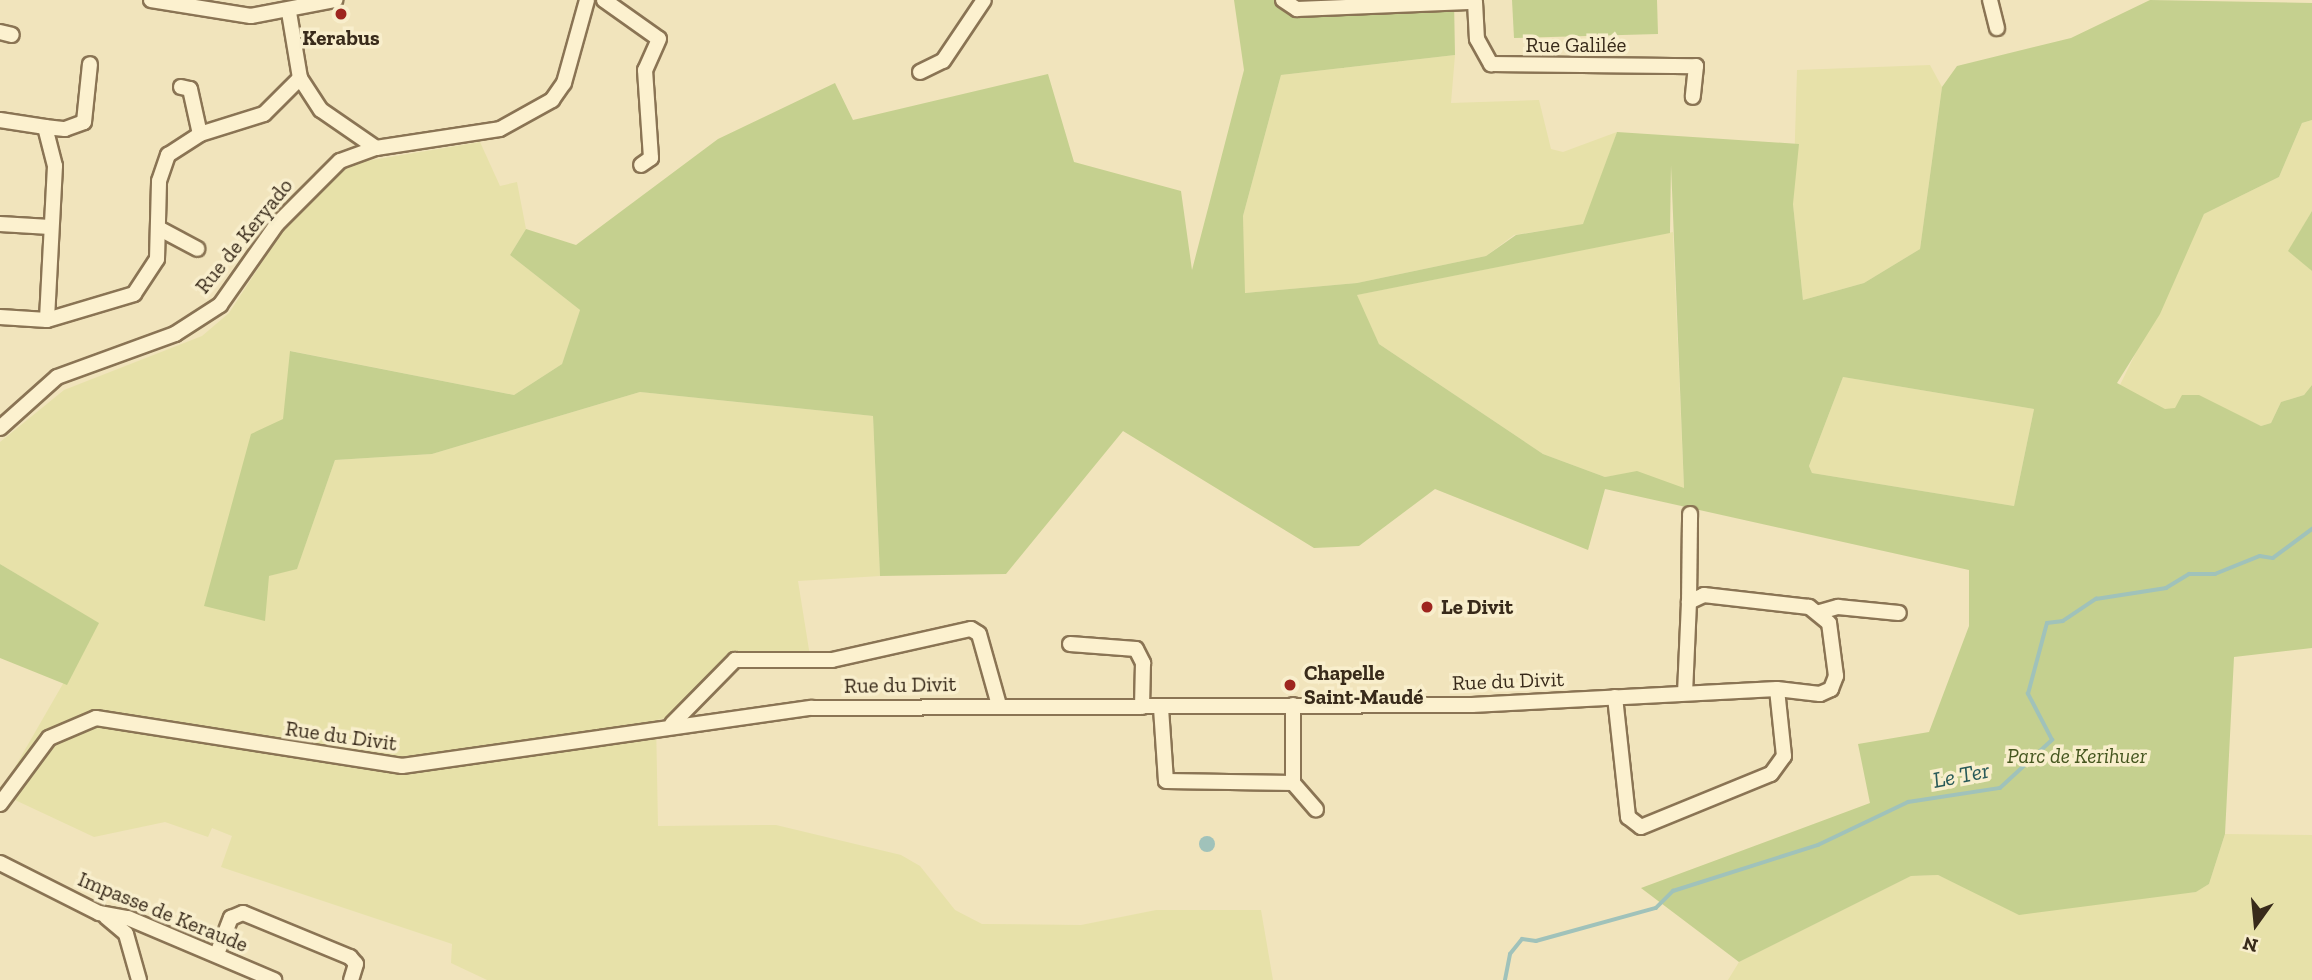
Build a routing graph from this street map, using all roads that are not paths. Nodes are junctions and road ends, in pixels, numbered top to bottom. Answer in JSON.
{"nodes":[{"id":1,"x":151,"y":0,"type":"edge"},
{"id":2,"x":335,"y":0,"type":"edge"},
{"id":3,"x":587,"y":0,"type":"edge"},
{"id":4,"x":604,"y":0,"type":"edge"},
{"id":5,"x":984,"y":0,"type":"edge"},
{"id":6,"x":1283,"y":0,"type":"edge"},
{"id":7,"x":1990,"y":0,"type":"edge"},
{"id":8,"x":1475,"y":1,"type":"edge"},
{"id":9,"x":216,"y":7,"type":"edge"},
{"id":10,"x":289,"y":12,"type":"junction"},
{"id":11,"x":1997,"y":28,"type":"dead end"},
{"id":12,"x":90,"y":64,"type":"dead end"},
{"id":13,"x":920,"y":72,"type":"dead end"},
{"id":14,"x":300,"y":78,"type":"junction"},
{"id":15,"x":181,"y":87,"type":"dead end"},
{"id":16,"x":1693,"y":97,"type":"dead end"},
{"id":17,"x":0,"y":120,"type":"edge"},
{"id":18,"x":45,"y":127,"type":"junction"},
{"id":19,"x":200,"y":134,"type":"junction"},
{"id":20,"x":376,"y":148,"type":"junction"},
{"id":21,"x":641,"y":165,"type":"dead end"},
{"id":22,"x":0,"y":224,"type":"edge"},
{"id":23,"x":50,"y":227,"type":"junction"},
{"id":24,"x":162,"y":230,"type":"junction"},
{"id":25,"x":197,"y":249,"type":"dead end"},
{"id":26,"x":0,"y":317,"type":"edge"},
{"id":27,"x":47,"y":320,"type":"junction"},
{"id":28,"x":0,"y":428,"type":"edge"},
{"id":29,"x":1690,"y":514,"type":"dead end"},
{"id":30,"x":1689,"y":602,"type":"junction"},
{"id":31,"x":1820,"y":612,"type":"junction"},
{"id":32,"x":1899,"y":613,"type":"dead end"},
{"id":33,"x":1070,"y":644,"type":"dead end"},
{"id":34,"x":1777,"y":688,"type":"junction"},
{"id":35,"x":1685,"y":693,"type":"junction"},
{"id":36,"x":1615,"y":697,"type":"junction"},
{"id":37,"x":999,"y":705,"type":"junction"},
{"id":38,"x":1293,"y":705,"type":"junction"},
{"id":39,"x":1142,"y":707,"type":"junction"},
{"id":40,"x":1161,"y":708,"type":"junction"},
{"id":41,"x":671,"y":723,"type":"junction"},
{"id":42,"x":1293,"y":783,"type":"junction"},
{"id":43,"x":0,"y":804,"type":"edge"},
{"id":44,"x":1316,"y":809,"type":"dead end"},
{"id":45,"x":0,"y":863,"type":"edge"},
{"id":46,"x":99,"y":913,"type":"junction"},
{"id":47,"x":218,"y":954,"type":"junction"},
{"id":48,"x":139,"y":980,"type":"edge"},
{"id":49,"x":274,"y":980,"type":"edge"},
{"id":50,"x":351,"y":980,"type":"edge"}],
"edges":[{"from":1,"to":9,"type":"street"},
{"from":2,"to":10,"type":"street"},
{"from":3,"to":20,"type":"street","name":"Rue de Keryado"},
{"from":4,"to":21,"type":"street"},
{"from":5,"to":13,"type":"street"},
{"from":6,"to":8,"type":"street","name":"Rue Galilée"},
{"from":7,"to":11,"type":"street"},
{"from":8,"to":16,"type":"street","name":"Rue Galilée"},
{"from":9,"to":10,"type":"street"},
{"from":10,"to":14,"type":"street"},
{"from":12,"to":18,"type":"street"},
{"from":14,"to":19,"type":"street"},
{"from":14,"to":20,"type":"street"},
{"from":15,"to":19,"type":"street"},
{"from":17,"to":18,"type":"street"},
{"from":18,"to":23,"type":"street"},
{"from":19,"to":24,"type":"street"},
{"from":20,"to":28,"type":"street","name":"Rue de Keryado"},
{"from":22,"to":23,"type":"street"},
{"from":23,"to":27,"type":"street"},
{"from":24,"to":25,"type":"street"},
{"from":24,"to":27,"type":"street"},
{"from":26,"to":27,"type":"street"},
{"from":29,"to":30,"type":"street"},
{"from":30,"to":31,"type":"street"},
{"from":30,"to":35,"type":"street"},
{"from":31,"to":32,"type":"street"},
{"from":31,"to":34,"type":"street","name":"Rue du Divit"},
{"from":33,"to":39,"type":"street"},
{"from":34,"to":35,"type":"street","name":"Rue du Divit"},
{"from":34,"to":36,"type":"street"},
{"from":35,"to":36,"type":"street","name":"Rue du Divit"},
{"from":36,"to":38,"type":"street","name":"Rue du Divit"},
{"from":37,"to":39,"type":"street","name":"Rue du Divit"},
{"from":37,"to":41,"type":"street","name":"Rue du Divit"},
{"from":37,"to":41,"type":"street"},
{"from":38,"to":40,"type":"street","name":"Rue du Divit"},
{"from":38,"to":42,"type":"street"},
{"from":39,"to":40,"type":"street","name":"Rue du Divit"},
{"from":40,"to":42,"type":"street"},
{"from":41,"to":43,"type":"street","name":"Rue du Divit"},
{"from":42,"to":44,"type":"street"},
{"from":45,"to":46,"type":"street","name":"Impasse de Keraude"},
{"from":46,"to":47,"type":"street","name":"Impasse de Keraude"},
{"from":46,"to":48,"type":"street"},
{"from":47,"to":49,"type":"street","name":"Impasse de Keraude"},
{"from":47,"to":50,"type":"street"}]}
